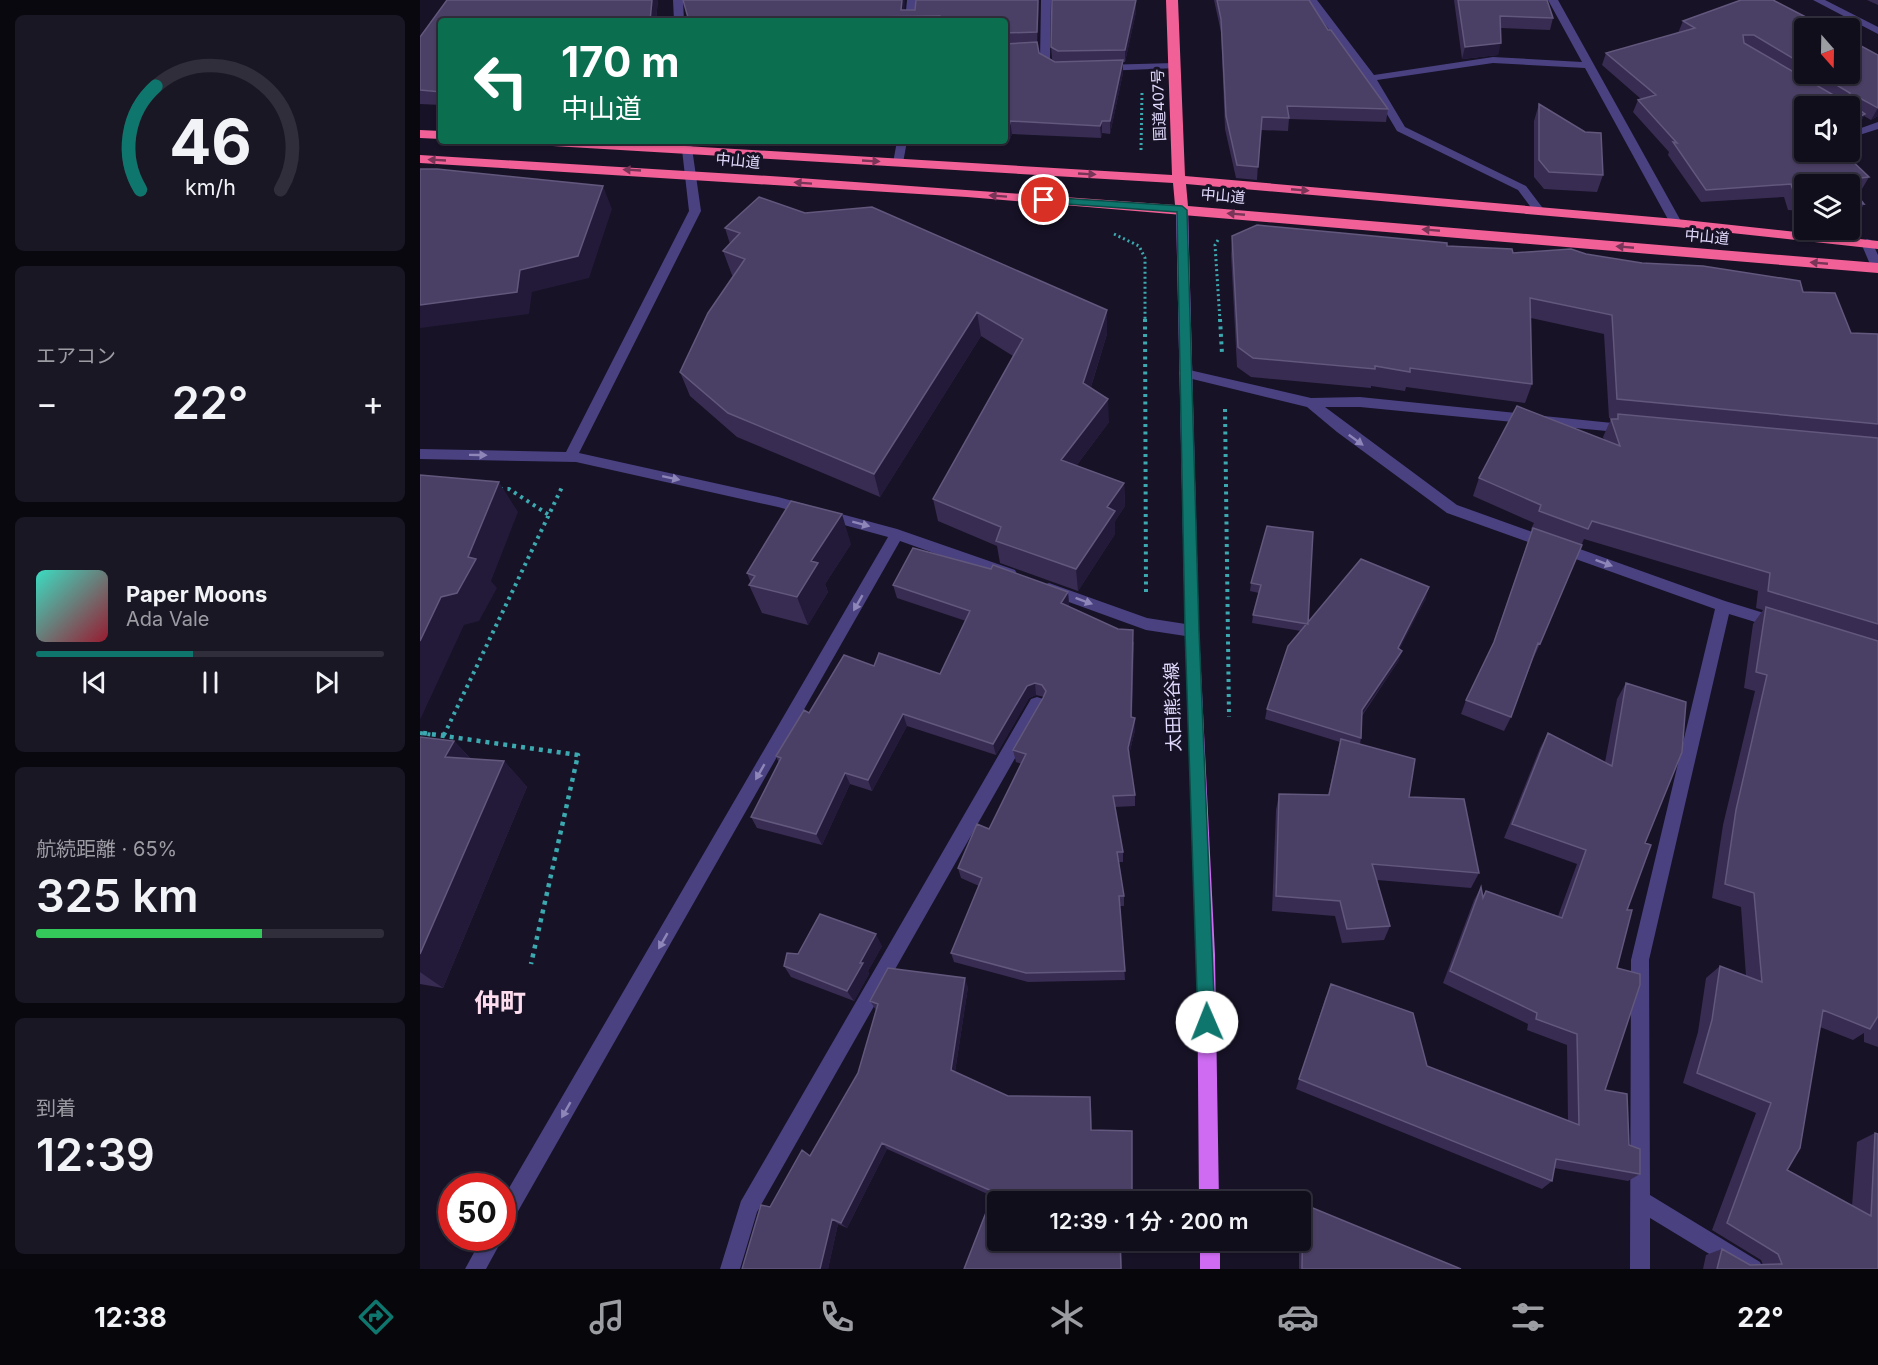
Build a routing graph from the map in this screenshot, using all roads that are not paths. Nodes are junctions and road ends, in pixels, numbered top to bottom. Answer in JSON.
{"nodes":[{"id":1,"x":678,"y":0,"type":"edge"},
{"id":2,"x":912,"y":0,"type":"edge"},
{"id":3,"x":1046,"y":0,"type":"edge"},
{"id":4,"x":1172,"y":0,"type":"edge"},
{"id":5,"x":1312,"y":0,"type":"edge"},
{"id":6,"x":1553,"y":0,"type":"edge"},
{"id":7,"x":1818,"y":0,"type":"edge"},
{"id":8,"x":679,"y":18,"type":"edge"},
{"id":9,"x":910,"y":18,"type":"edge"},
{"id":10,"x":1878,"y":31,"type":"edge"},
{"id":11,"x":1589,"y":65,"type":"junction"},
{"id":12,"x":1174,"y":66,"type":"junction"},
{"id":13,"x":1088,"y":68,"type":"edge"},
{"id":14,"x":1066,"y":69,"type":"edge"},
{"id":15,"x":1371,"y":78,"type":"junction"},
{"id":16,"x":1860,"y":120,"type":"edge"},
{"id":17,"x":1875,"y":127,"type":"edge"},
{"id":18,"x":1860,"y":132,"type":"edge"},
{"id":19,"x":420,"y":134,"type":"edge"},
{"id":20,"x":438,"y":135,"type":"edge"},
{"id":21,"x":627,"y":144,"type":"edge"},
{"id":22,"x":901,"y":144,"type":"edge"},
{"id":23,"x":687,"y":146,"type":"edge"},
{"id":24,"x":420,"y":159,"type":"edge"},
{"id":25,"x":898,"y":163,"type":"junction"},
{"id":26,"x":690,"y":173,"type":"junction"},
{"id":27,"x":1179,"y":179,"type":"junction"},
{"id":28,"x":1182,"y":210,"type":"junction"},
{"id":29,"x":1539,"y":211,"type":"junction"},
{"id":30,"x":1676,"y":223,"type":"junction"},
{"id":31,"x":1873,"y":244,"type":"edge"},
{"id":32,"x":1878,"y":268,"type":"edge"},
{"id":33,"x":1185,"y":373,"type":"junction"},
{"id":34,"x":1311,"y":403,"type":"junction"},
{"id":35,"x":1642,"y":429,"type":"edge"},
{"id":36,"x":420,"y":454,"type":"edge"},
{"id":37,"x":573,"y":457,"type":"junction"},
{"id":38,"x":897,"y":534,"type":"junction"},
{"id":39,"x":1723,"y":606,"type":"junction"},
{"id":40,"x":1790,"y":627,"type":"edge"},
{"id":41,"x":1192,"y":631,"type":"junction"},
{"id":42,"x":1038,"y":704,"type":"edge"},
{"id":43,"x":1209,"y":1191,"type":"edge"},
{"id":44,"x":516,"y":1196,"type":"edge"},
{"id":45,"x":1641,"y":1201,"type":"junction"},
{"id":46,"x":485,"y":1251,"type":"edge"},
{"id":47,"x":1210,"y":1251,"type":"edge"},
{"id":48,"x":475,"y":1269,"type":"edge"},
{"id":49,"x":730,"y":1269,"type":"edge"},
{"id":50,"x":1210,"y":1269,"type":"edge"},
{"id":51,"x":1641,"y":1269,"type":"edge"},
{"id":52,"x":1753,"y":1269,"type":"edge"}],
"edges":[{"from":1,"to":8,"type":"street"},
{"from":2,"to":9,"type":"street"},
{"from":3,"to":14,"type":"street"},
{"from":4,"to":12,"type":"highway","name":"国道407号"},
{"from":5,"to":15,"type":"street"},
{"from":6,"to":11,"type":"street"},
{"from":7,"to":10,"type":"street"},
{"from":11,"to":15,"type":"street"},
{"from":11,"to":30,"type":"street"},
{"from":12,"to":13,"type":"street"},
{"from":12,"to":27,"type":"highway","name":"国道407号"},
{"from":15,"to":29,"type":"street"},
{"from":16,"to":17,"type":"street"},
{"from":17,"to":18,"type":"street"},
{"from":19,"to":20,"type":"highway"},
{"from":21,"to":23,"type":"highway","name":"中山道"},
{"from":22,"to":25,"type":"street"},
{"from":23,"to":25,"type":"highway","name":"中山道","one_way":true},
{"from":23,"to":26,"type":"street"},
{"from":26,"to":24,"type":"highway","name":"中山道","one_way":true},
{"from":25,"to":27,"type":"highway","name":"中山道","one_way":true},
{"from":28,"to":26,"type":"highway","name":"中山道","one_way":true},
{"from":26,"to":37,"type":"street"},
{"from":27,"to":28,"type":"highway","name":"国道407号"},
{"from":27,"to":29,"type":"highway","name":"中山道","one_way":true},
{"from":32,"to":28,"type":"highway","name":"中山道","one_way":true},
{"from":28,"to":33,"type":"main road","name":"太田熊谷線"},
{"from":29,"to":30,"type":"highway","name":"中山道"},
{"from":30,"to":31,"type":"highway","name":"中山道"},
{"from":31,"to":32,"type":"street"},
{"from":33,"to":34,"type":"street"},
{"from":33,"to":41,"type":"main road","name":"太田熊谷線"},
{"from":34,"to":35,"type":"street"},
{"from":34,"to":39,"type":"street","one_way":true},
{"from":36,"to":37,"type":"street","one_way":true},
{"from":37,"to":38,"type":"street","one_way":true},
{"from":38,"to":41,"type":"street","one_way":true},
{"from":38,"to":44,"type":"street","one_way":true},
{"from":39,"to":40,"type":"street"},
{"from":39,"to":45,"type":"street"},
{"from":41,"to":43,"type":"main road","name":"太田熊谷線"},
{"from":42,"to":49,"type":"street"},
{"from":45,"to":51,"type":"street"},
{"from":45,"to":52,"type":"street"},
{"from":46,"to":48,"type":"street"},
{"from":47,"to":50,"type":"main road"}]}
